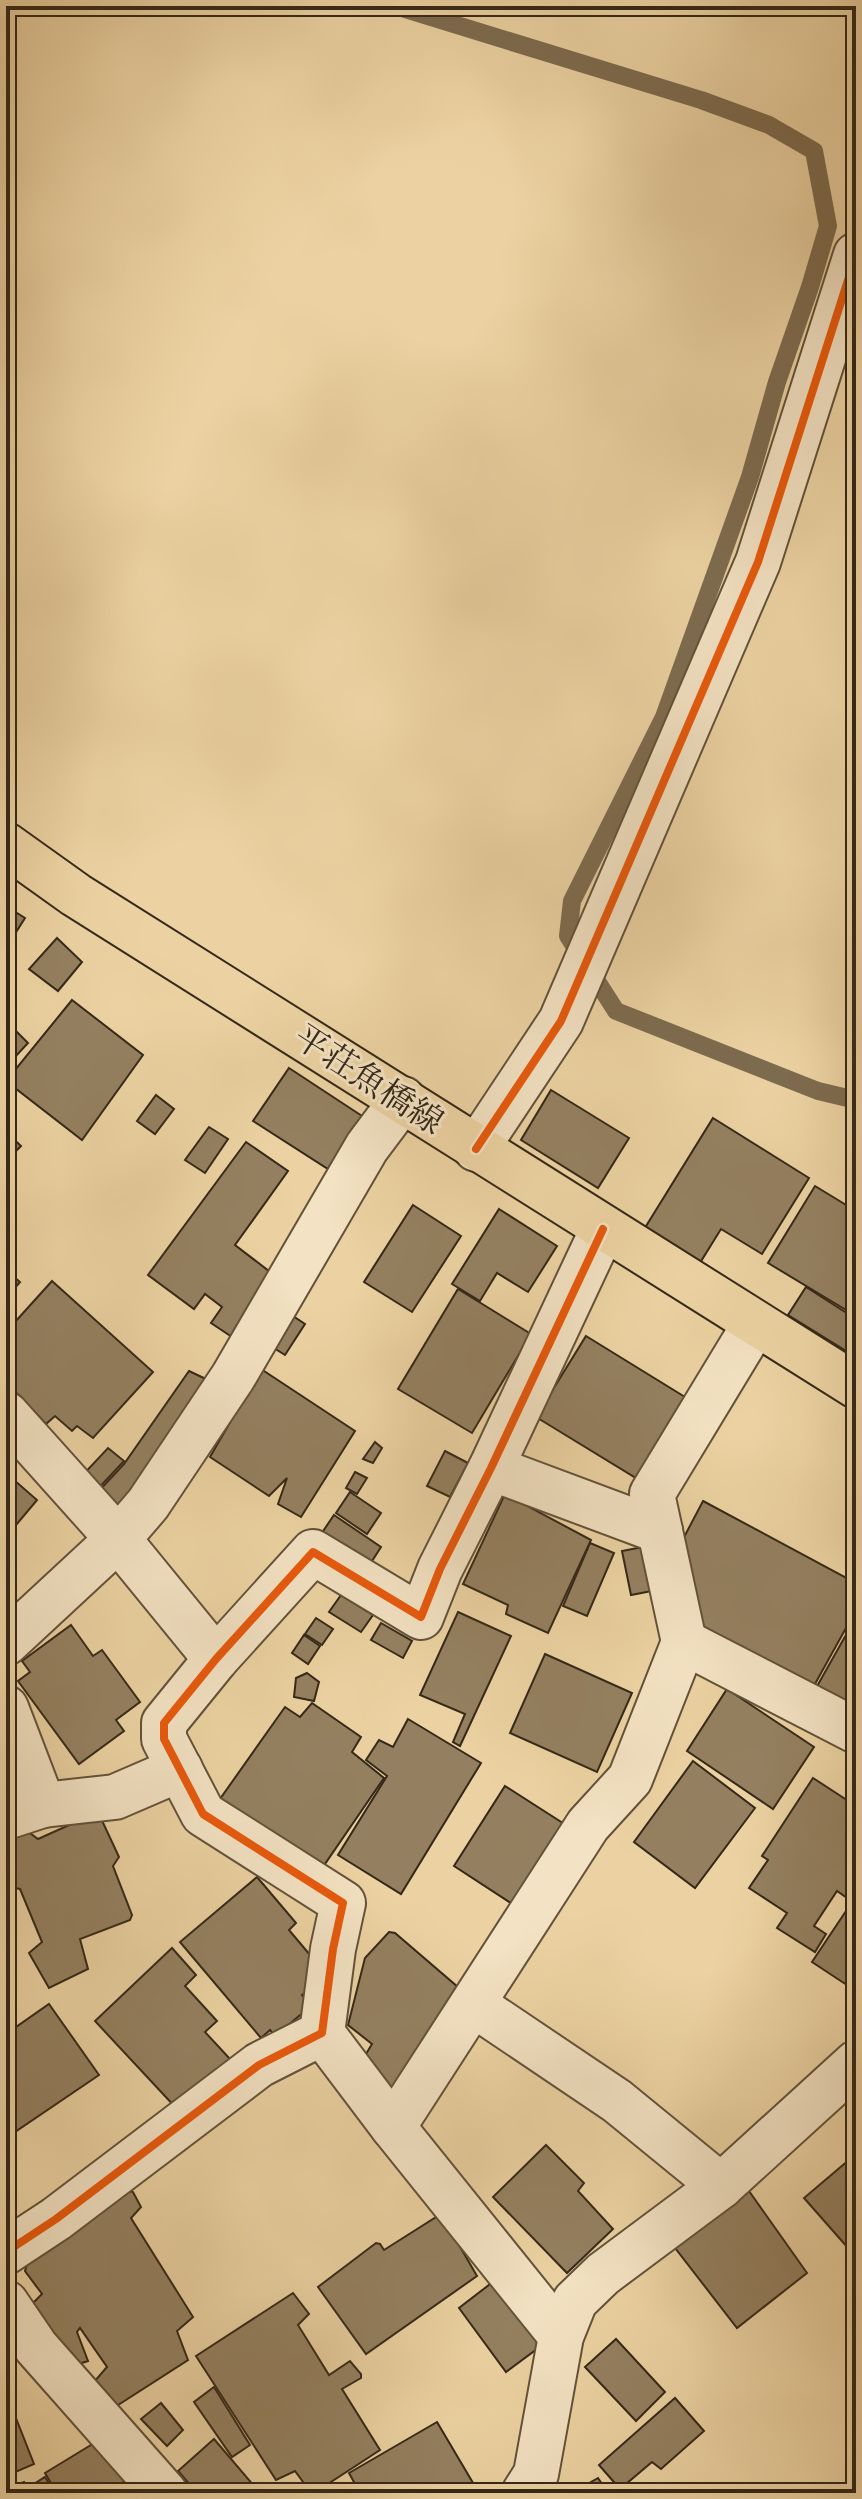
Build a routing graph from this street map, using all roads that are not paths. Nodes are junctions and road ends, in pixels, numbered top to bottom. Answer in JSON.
{"nodes":[{"id":1,"x":856,"y":255,"type":"edge"},
{"id":2,"x":6,"y":845,"type":"edge"},
{"id":3,"x":403,"y":1099,"type":"junction"},
{"id":4,"x":476,"y":1149,"type":"junction"},
{"id":5,"x":603,"y":1229,"type":"junction"},
{"id":6,"x":755,"y":1324,"type":"junction"},
{"id":7,"x":856,"y":1386,"type":"edge"},
{"id":8,"x":6,"y":1414,"type":"edge"},
{"id":9,"x":491,"y":1468,"type":"junction"},
{"id":10,"x":660,"y":1531,"type":"junction"},
{"id":11,"x":118,"y":1539,"type":"junction"},
{"id":12,"x":684,"y":1642,"type":"junction"},
{"id":13,"x":6,"y":1643,"type":"edge"},
{"id":14,"x":216,"y":1659,"type":"junction"},
{"id":15,"x":6,"y":1708,"type":"edge"},
{"id":16,"x":856,"y":1731,"type":"edge"},
{"id":17,"x":180,"y":1769,"type":"junction"},
{"id":18,"x":25,"y":1811,"type":"edge"},
{"id":19,"x":473,"y":2004,"type":"junction"},
{"id":20,"x":322,"y":2033,"type":"junction"},
{"id":21,"x":856,"y":2063,"type":"edge"},
{"id":22,"x":393,"y":2127,"type":"junction"},
{"id":23,"x":721,"y":2186,"type":"junction"},
{"id":24,"x":6,"y":2252,"type":"edge"},
{"id":25,"x":6,"y":2303,"type":"edge"},
{"id":26,"x":561,"y":2336,"type":"junction"},
{"id":27,"x":165,"y":2493,"type":"edge"},
{"id":28,"x":524,"y":2493,"type":"edge"}],
"edges":[{"from":1,"to":4,"type":"street"},
{"from":2,"to":3,"type":"main road","name":"平荘魚橋線"},
{"from":3,"to":4,"type":"main road","name":"平荘魚橋線"},
{"from":3,"to":11,"type":"street"},
{"from":4,"to":5,"type":"main road","name":"平荘魚橋線"},
{"from":5,"to":6,"type":"main road","name":"平荘魚橋線"},
{"from":5,"to":9,"type":"street"},
{"from":6,"to":7,"type":"main road","name":"平荘魚橋線"},
{"from":6,"to":10,"type":"street"},
{"from":8,"to":11,"type":"street"},
{"from":9,"to":10,"type":"street"},
{"from":9,"to":14,"type":"street"},
{"from":10,"to":12,"type":"street"},
{"from":11,"to":13,"type":"street"},
{"from":11,"to":14,"type":"street"},
{"from":12,"to":16,"type":"street"},
{"from":12,"to":19,"type":"street"},
{"from":14,"to":17,"type":"street"},
{"from":15,"to":18,"type":"street"},
{"from":17,"to":18,"type":"street"},
{"from":17,"to":20,"type":"street"},
{"from":19,"to":22,"type":"street"},
{"from":19,"to":23,"type":"street"},
{"from":20,"to":22,"type":"street"},
{"from":20,"to":24,"type":"street"},
{"from":21,"to":23,"type":"street"},
{"from":22,"to":26,"type":"street"},
{"from":23,"to":26,"type":"street"},
{"from":25,"to":27,"type":"street"},
{"from":26,"to":28,"type":"street"}]}
